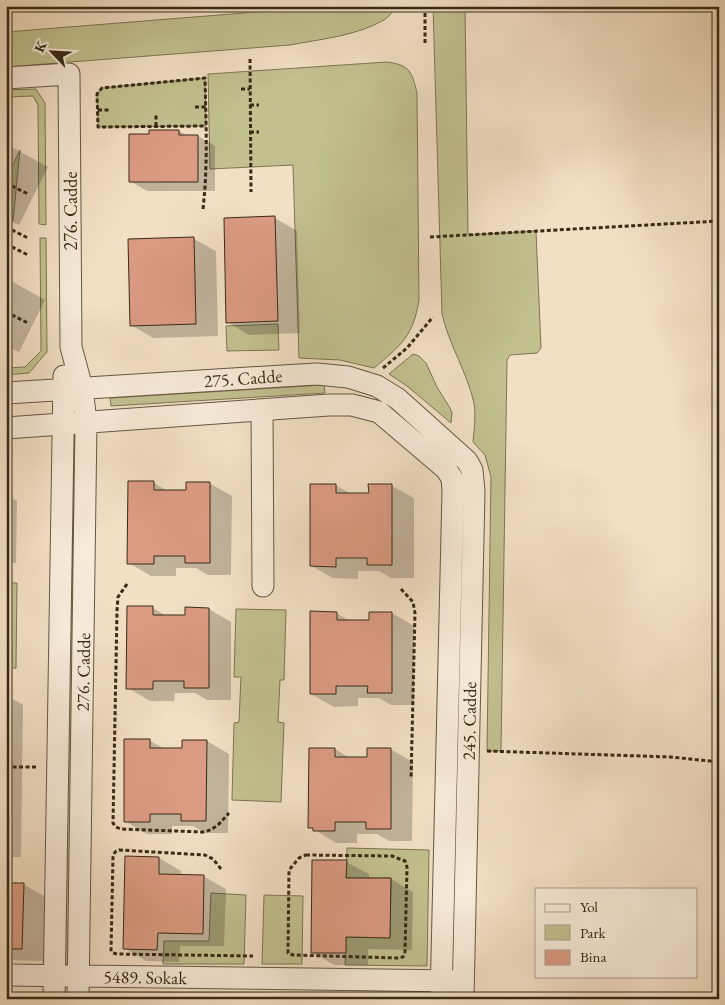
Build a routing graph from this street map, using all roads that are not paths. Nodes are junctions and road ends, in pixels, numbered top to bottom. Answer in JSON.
{"nodes":[{"id":1,"x":6,"y":78,"type":"edge"},
{"id":2,"x":371,"y":384,"type":"junction"},
{"id":3,"x":72,"y":389,"type":"junction"},
{"id":4,"x":6,"y":393,"type":"edge"},
{"id":5,"x":362,"y":406,"type":"junction"},
{"id":6,"x":262,"y":410,"type":"junction"},
{"id":7,"x":86,"y":422,"type":"junction"},
{"id":8,"x":62,"y":424,"type":"junction"},
{"id":9,"x":6,"y":428,"type":"edge"},
{"id":10,"x":456,"y":450,"type":"joint"},
{"id":11,"x":446,"y":469,"type":"joint"},
{"id":12,"x":263,"y":586,"type":"dead end"},
{"id":13,"x":6,"y":975,"type":"edge"},
{"id":14,"x":54,"y":976,"type":"junction"},
{"id":15,"x":78,"y":976,"type":"junction"},
{"id":16,"x":441,"y":990,"type":"edge"},
{"id":17,"x":463,"y":990,"type":"edge"},
{"id":18,"x":54,"y":999,"type":"edge"},
{"id":19,"x":78,"y":999,"type":"edge"}],
"edges":[{"from":1,"to":3,"type":"street","name":"276. Cadde"},
{"from":2,"to":3,"type":"street","name":"275. Cadde"},
{"from":2,"to":5,"type":"street"},
{"from":2,"to":10,"type":"street","name":"275. Cadde"},
{"from":3,"to":4,"type":"street","name":"275. Cadde"},
{"from":3,"to":7,"type":"street","name":"276. Cadde"},
{"from":3,"to":8,"type":"street","name":"276. Cadde"},
{"from":5,"to":6,"type":"street","name":"275. Cadde"},
{"from":5,"to":11,"type":"street","name":"275. Cadde"},
{"from":6,"to":7,"type":"street","name":"275. Cadde"},
{"from":6,"to":12,"type":"street"},
{"from":7,"to":8,"type":"street","name":"275. Cadde"},
{"from":7,"to":15,"type":"street","name":"276. Cadde"},
{"from":8,"to":9,"type":"street","name":"275. Cadde"},
{"from":8,"to":14,"type":"street","name":"276. Cadde"},
{"from":10,"to":17,"type":"street","name":"245. Cadde"},
{"from":11,"to":16,"type":"street","name":"245. Cadde"},
{"from":13,"to":14,"type":"street","name":"5489. Sokak"},
{"from":14,"to":15,"type":"street","name":"5489. Sokak"},
{"from":14,"to":18,"type":"street","name":"276. Cadde"},
{"from":15,"to":16,"type":"street","name":"5489. Sokak"},
{"from":15,"to":19,"type":"street","name":"276. Cadde"},
{"from":16,"to":17,"type":"street","name":"5489. Sokak"}]}
